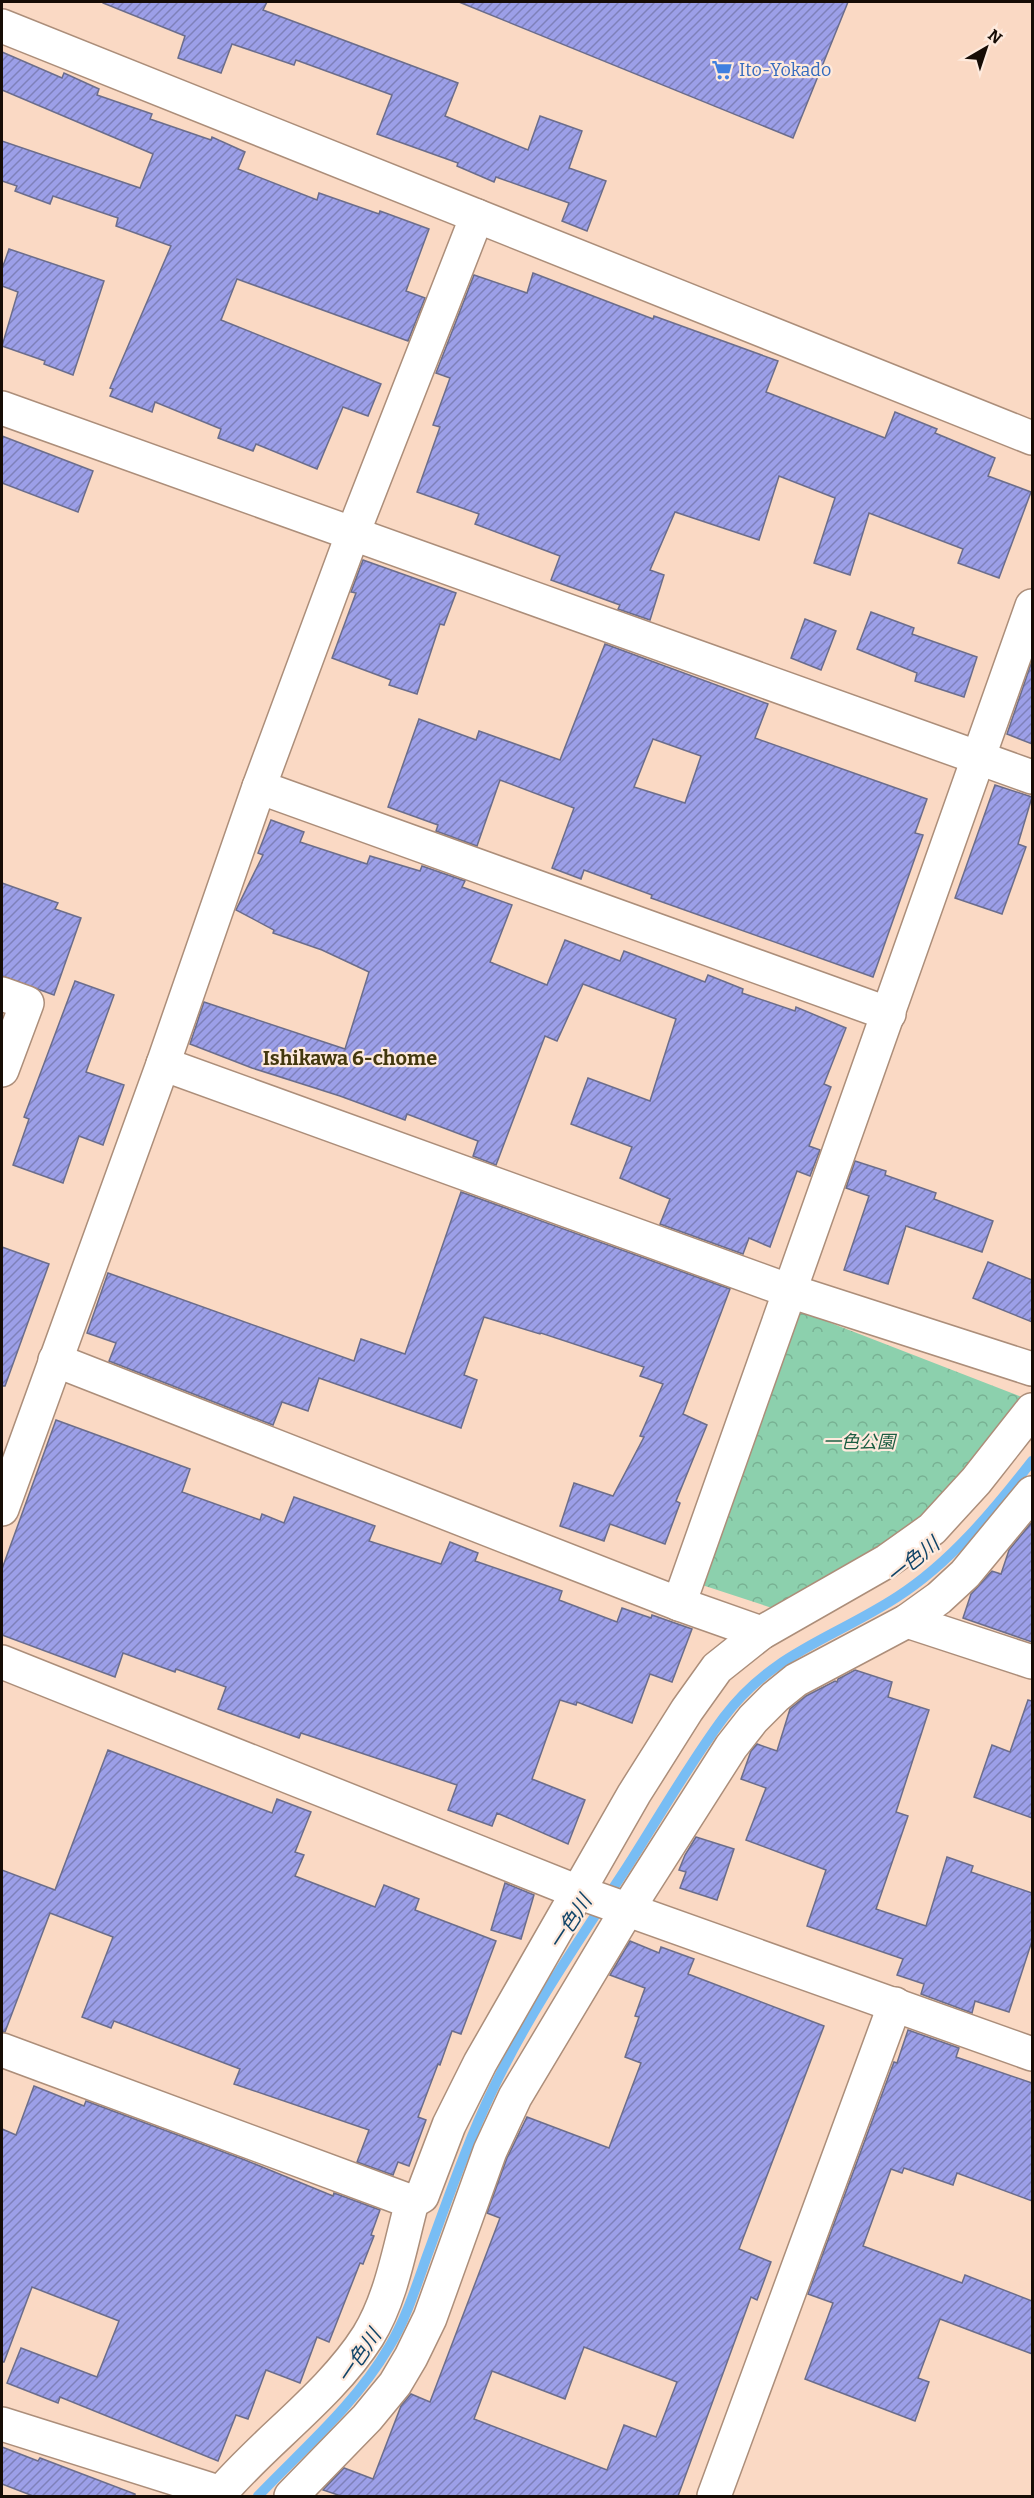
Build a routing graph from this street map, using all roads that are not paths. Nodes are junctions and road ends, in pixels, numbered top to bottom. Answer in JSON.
{"nodes":[{"id":1,"x":2,"y":26,"type":"edge"},
{"id":2,"x":477,"y":216,"type":"junction"},
{"id":3,"x":2,"y":408,"type":"edge"},
{"id":4,"x":1032,"y":438,"type":"edge"},
{"id":5,"x":353,"y":533,"type":"junction"},
{"id":6,"x":1032,"y":606,"type":"edge"},
{"id":7,"x":979,"y":757,"type":"junction"},
{"id":8,"x":1032,"y":777,"type":"edge"},
{"id":9,"x":259,"y":787,"type":"junction"},
{"id":10,"x":2,"y":994,"type":"edge"},
{"id":11,"x":889,"y":1014,"type":"junction"},
{"id":12,"x":163,"y":1064,"type":"junction"},
{"id":13,"x":2,"y":1070,"type":"edge"},
{"id":14,"x":790,"y":1291,"type":"junction"},
{"id":15,"x":55,"y":1360,"type":"junction"},
{"id":16,"x":1032,"y":1370,"type":"edge"},
{"id":17,"x":1032,"y":1410,"type":"edge"},
{"id":18,"x":1032,"y":1493,"type":"edge"},
{"id":19,"x":2,"y":1509,"type":"edge"},
{"id":20,"x":679,"y":1604,"type":"junction"},
{"id":21,"x":907,"y":1621,"type":"junction"},
{"id":22,"x":761,"y":1633,"type":"junction"},
{"id":23,"x":2,"y":1662,"type":"edge"},
{"id":24,"x":1032,"y":1662,"type":"edge"},
{"id":25,"x":602,"y":1901,"type":"junction"},
{"id":26,"x":895,"y":2004,"type":"junction"},
{"id":27,"x":2,"y":2050,"type":"edge"},
{"id":28,"x":1032,"y":2054,"type":"edge"},
{"id":29,"x":412,"y":2202,"type":"junction"},
{"id":30,"x":2,"y":2424,"type":"edge"},
{"id":31,"x":220,"y":2495,"type":"edge"},
{"id":32,"x":291,"y":2496,"type":"edge"},
{"id":33,"x":714,"y":2496,"type":"edge"}],
"edges":[{"from":1,"to":2,"type":"street"},
{"from":2,"to":4,"type":"street"},
{"from":2,"to":5,"type":"street"},
{"from":3,"to":5,"type":"street"},
{"from":5,"to":7,"type":"street"},
{"from":5,"to":9,"type":"street"},
{"from":6,"to":7,"type":"street"},
{"from":7,"to":8,"type":"street"},
{"from":7,"to":11,"type":"street"},
{"from":9,"to":11,"type":"street"},
{"from":9,"to":12,"type":"street"},
{"from":10,"to":13,"type":"street"},
{"from":11,"to":14,"type":"street"},
{"from":12,"to":14,"type":"street"},
{"from":12,"to":15,"type":"street"},
{"from":14,"to":16,"type":"street"},
{"from":14,"to":20,"type":"street"},
{"from":15,"to":19,"type":"street"},
{"from":15,"to":20,"type":"street"},
{"from":17,"to":22,"type":"street"},
{"from":18,"to":21,"type":"street"},
{"from":20,"to":22,"type":"street"},
{"from":21,"to":24,"type":"street"},
{"from":21,"to":25,"type":"street"},
{"from":22,"to":25,"type":"street"},
{"from":23,"to":25,"type":"street"},
{"from":25,"to":26,"type":"street"},
{"from":25,"to":29,"type":"street"},
{"from":25,"to":32,"type":"street"},
{"from":26,"to":28,"type":"street"},
{"from":26,"to":33,"type":"street"},
{"from":27,"to":29,"type":"street"},
{"from":29,"to":31,"type":"street"},
{"from":30,"to":31,"type":"street"}]}
